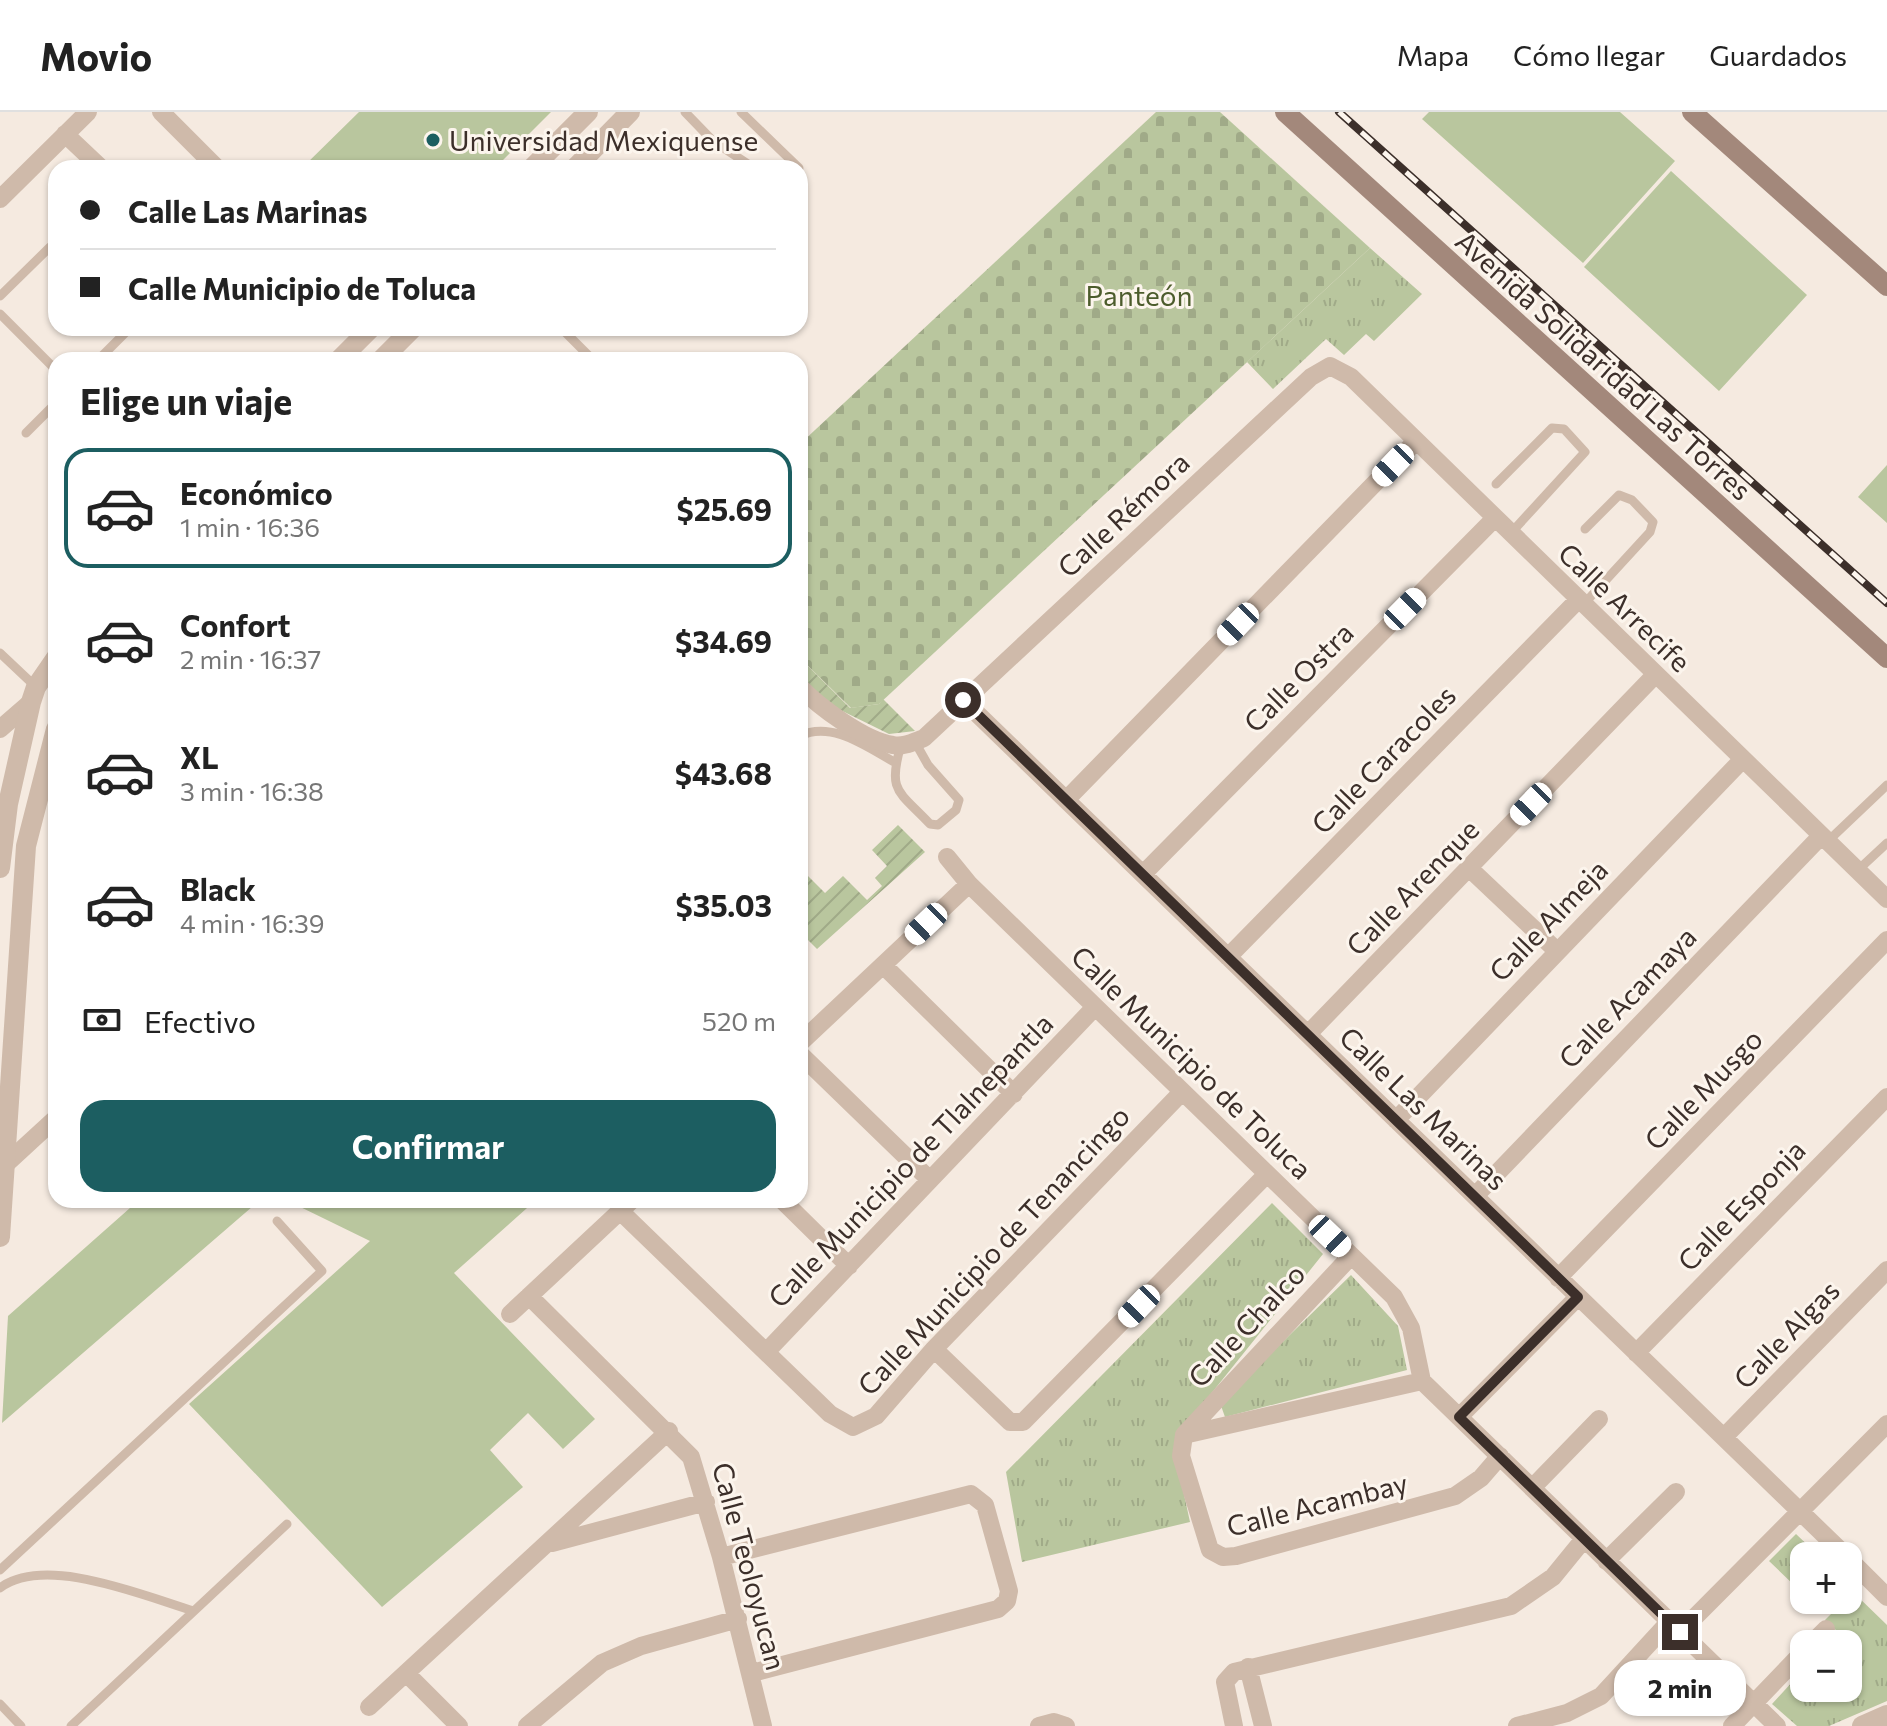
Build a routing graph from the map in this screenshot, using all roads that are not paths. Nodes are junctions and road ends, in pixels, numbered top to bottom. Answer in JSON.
{"nodes":[{"id":1,"x":88,"y":112,"type":"edge"},
{"id":2,"x":161,"y":112,"type":"edge"},
{"id":3,"x":588,"y":112,"type":"edge"},
{"id":4,"x":630,"y":112,"type":"edge"},
{"id":5,"x":685,"y":112,"type":"edge"},
{"id":6,"x":741,"y":112,"type":"edge"},
{"id":7,"x":1285,"y":112,"type":"edge"},
{"id":8,"x":1692,"y":112,"type":"edge"},
{"id":9,"x":65,"y":134,"type":"junction"},
{"id":10,"x":93,"y":160,"type":"edge"},
{"id":11,"x":209,"y":160,"type":"edge"},
{"id":12,"x":540,"y":160,"type":"edge"},
{"id":13,"x":583,"y":160,"type":"edge"},
{"id":14,"x":742,"y":160,"type":"edge"},
{"id":15,"x":791,"y":160,"type":"edge"},
{"id":16,"x":0,"y":199,"type":"edge"},
{"id":17,"x":48,"y":249,"type":"edge"},
{"id":18,"x":1887,"y":286,"type":"edge"},
{"id":19,"x":0,"y":296,"type":"edge"},
{"id":20,"x":0,"y":314,"type":"edge"},
{"id":21,"x":122,"y":336,"type":"edge"},
{"id":22,"x":405,"y":336,"type":"edge"},
{"id":23,"x":569,"y":336,"type":"edge"},
{"id":24,"x":106,"y":352,"type":"edge"},
{"id":25,"x":389,"y":352,"type":"edge"},
{"id":26,"x":585,"y":352,"type":"edge"},
{"id":27,"x":48,"y":362,"type":"edge"},
{"id":28,"x":1321,"y":369,"type":"joint"},
{"id":29,"x":48,"y":411,"type":"edge"},
{"id":30,"x":26,"y":433,"type":"dead end"},
{"id":31,"x":1415,"y":442,"type":"junction"},
{"id":32,"x":1496,"y":484,"type":"dead end"},
{"id":33,"x":1494,"y":519,"type":"junction"},
{"id":34,"x":1585,"y":529,"type":"dead end"},
{"id":35,"x":1510,"y":534,"type":"junction"},
{"id":36,"x":1580,"y":602,"type":"junction"},
{"id":37,"x":0,"y":653,"type":"edge"},
{"id":38,"x":1887,"y":658,"type":"edge"},
{"id":39,"x":48,"y":671,"type":"edge"},
{"id":40,"x":1655,"y":675,"type":"junction"},
{"id":41,"x":808,"y":694,"type":"edge"},
{"id":42,"x":33,"y":695,"type":"junction"},
{"id":43,"x":963,"y":700,"type":"junction"},
{"id":44,"x":0,"y":729,"type":"edge"},
{"id":45,"x":808,"y":732,"type":"edge"},
{"id":46,"x":904,"y":750,"type":"junction"},
{"id":47,"x":48,"y":760,"type":"edge"},
{"id":48,"x":1742,"y":760,"type":"junction"},
{"id":49,"x":1887,"y":785,"type":"edge"},
{"id":50,"x":1066,"y":800,"type":"junction"},
{"id":51,"x":1824,"y":839,"type":"junction"},
{"id":52,"x":1887,"y":843,"type":"edge"},
{"id":53,"x":947,"y":857,"type":"dead end"},
{"id":54,"x":0,"y":868,"type":"edge"},
{"id":55,"x":1469,"y":868,"type":"junction"},
{"id":56,"x":1858,"y":870,"type":"junction"},
{"id":57,"x":1143,"y":874,"type":"junction"},
{"id":58,"x":969,"y":884,"type":"junction"},
{"id":59,"x":1887,"y":899,"type":"edge"},
{"id":60,"x":1887,"y":940,"type":"edge"},
{"id":61,"x":1557,"y":951,"type":"junction"},
{"id":62,"x":1228,"y":957,"type":"junction"},
{"id":63,"x":883,"y":965,"type":"junction"},
{"id":64,"x":1095,"y":1007,"type":"junction"},
{"id":65,"x":1308,"y":1034,"type":"junction"},
{"id":66,"x":808,"y":1035,"type":"edge"},
{"id":67,"x":808,"y":1062,"type":"edge"},
{"id":68,"x":1182,"y":1092,"type":"junction"},
{"id":69,"x":1014,"y":1094,"type":"junction"},
{"id":70,"x":1887,"y":1097,"type":"edge"},
{"id":71,"x":1396,"y":1120,"type":"junction"},
{"id":72,"x":48,"y":1125,"type":"edge"},
{"id":73,"x":5,"y":1165,"type":"junction"},
{"id":74,"x":1267,"y":1174,"type":"junction"},
{"id":75,"x":930,"y":1180,"type":"junction"},
{"id":76,"x":1475,"y":1196,"type":"junction"},
{"id":77,"x":624,"y":1208,"type":"edge"},
{"id":78,"x":628,"y":1208,"type":"edge"},
{"id":79,"x":790,"y":1208,"type":"edge"},
{"id":80,"x":277,"y":1221,"type":"dead end"},
{"id":81,"x":0,"y":1237,"type":"edge"},
{"id":82,"x":1351,"y":1256,"type":"junction"},
{"id":83,"x":849,"y":1266,"type":"junction"},
{"id":84,"x":1887,"y":1270,"type":"edge"},
{"id":85,"x":1558,"y":1278,"type":"junction"},
{"id":86,"x":529,"y":1296,"type":"junction"},
{"id":87,"x":1578,"y":1297,"type":"junction"},
{"id":88,"x":510,"y":1314,"type":"dead end"},
{"id":89,"x":934,"y":1349,"type":"junction"},
{"id":90,"x":766,"y":1352,"type":"junction"},
{"id":91,"x":1636,"y":1353,"type":"junction"},
{"id":92,"x":1422,"y":1381,"type":"junction"},
{"id":93,"x":1459,"y":1417,"type":"junction"},
{"id":94,"x":1599,"y":1419,"type":"dead end"},
{"id":95,"x":669,"y":1431,"type":"junction"},
{"id":96,"x":1184,"y":1435,"type":"junction"},
{"id":97,"x":1883,"y":1436,"type":"edge"},
{"id":98,"x":1724,"y":1437,"type":"junction"},
{"id":99,"x":1500,"y":1456,"type":"junction"},
{"id":100,"x":1532,"y":1488,"type":"junction"},
{"id":101,"x":1676,"y":1492,"type":"dead end"},
{"id":102,"x":706,"y":1502,"type":"junction"},
{"id":103,"x":1801,"y":1511,"type":"junction"},
{"id":104,"x":287,"y":1524,"type":"dead end"},
{"id":105,"x":1584,"y":1539,"type":"junction"},
{"id":106,"x":1832,"y":1542,"type":"edge"},
{"id":107,"x":549,"y":1544,"type":"junction"},
{"id":108,"x":721,"y":1557,"type":"junction"},
{"id":109,"x":1606,"y":1561,"type":"junction"},
{"id":110,"x":0,"y":1570,"type":"edge"},
{"id":111,"x":1862,"y":1572,"type":"edge"},
{"id":112,"x":0,"y":1588,"type":"edge"},
{"id":113,"x":1887,"y":1597,"type":"edge"},
{"id":114,"x":194,"y":1611,"type":"junction"},
{"id":115,"x":738,"y":1619,"type":"junction"},
{"id":116,"x":1675,"y":1627,"type":"junction"},
{"id":117,"x":1790,"y":1665,"type":"edge"},
{"id":118,"x":1248,"y":1667,"type":"junction"},
{"id":119,"x":406,"y":1673,"type":"junction"},
{"id":120,"x":752,"y":1673,"type":"junction"},
{"id":121,"x":1753,"y":1703,"type":"junction"},
{"id":122,"x":0,"y":1704,"type":"edge"},
{"id":123,"x":369,"y":1707,"type":"dead end"},
{"id":124,"x":1887,"y":1715,"type":"edge"},
{"id":125,"x":21,"y":1726,"type":"edge"},
{"id":126,"x":71,"y":1726,"type":"edge"},
{"id":127,"x":459,"y":1726,"type":"edge"},
{"id":128,"x":527,"y":1726,"type":"edge"},
{"id":129,"x":763,"y":1726,"type":"edge"},
{"id":130,"x":1041,"y":1726,"type":"edge"},
{"id":131,"x":1066,"y":1726,"type":"edge"},
{"id":132,"x":1234,"y":1726,"type":"edge"},
{"id":133,"x":1263,"y":1726,"type":"edge"},
{"id":134,"x":1517,"y":1726,"type":"edge"},
{"id":135,"x":1732,"y":1726,"type":"edge"},
{"id":136,"x":1777,"y":1726,"type":"edge"},
{"id":137,"x":1862,"y":1726,"type":"edge"}],
"edges":[{"from":1,"to":9,"type":"street"},
{"from":2,"to":11,"type":"street"},
{"from":3,"to":12,"type":"street"},
{"from":4,"to":13,"type":"street"},
{"from":5,"to":14,"type":"lane"},
{"from":6,"to":15,"type":"lane"},
{"from":7,"to":38,"type":"main road","name":"Avenida Solidaridad Las Torres"},
{"from":8,"to":18,"type":"main road"},
{"from":9,"to":10,"type":"street"},
{"from":9,"to":16,"type":"street"},
{"from":17,"to":19,"type":"lane"},
{"from":20,"to":27,"type":"lane"},
{"from":21,"to":24,"type":"lane"},
{"from":22,"to":25,"type":"street"},
{"from":23,"to":26,"type":"lane"},
{"from":28,"to":31,"type":"street","name":"Calle Arrecife"},
{"from":28,"to":43,"type":"street","name":"Calle Rémora"},
{"from":29,"to":30,"type":"lane"},
{"from":31,"to":33,"type":"street","name":"Calle Arrecife"},
{"from":31,"to":50,"type":"street"},
{"from":32,"to":35,"type":"lane"},
{"from":33,"to":35,"type":"street","name":"Calle Arrecife"},
{"from":33,"to":57,"type":"street","name":"Calle Ostra"},
{"from":34,"to":36,"type":"lane"},
{"from":35,"to":36,"type":"street","name":"Calle Arrecife"},
{"from":36,"to":40,"type":"street","name":"Calle Arrecife"},
{"from":36,"to":62,"type":"street","name":"Calle Caracoles"},
{"from":37,"to":42,"type":"lane"},
{"from":39,"to":42,"type":"street"},
{"from":40,"to":48,"type":"street","name":"Calle Arrecife"},
{"from":40,"to":55,"type":"street","name":"Calle Arenque"},
{"from":41,"to":46,"type":"street"},
{"from":42,"to":44,"type":"street"},
{"from":42,"to":54,"type":"street"},
{"from":43,"to":46,"type":"street","name":"Calle Rémora"},
{"from":43,"to":50,"type":"street","name":"Calle Las Marinas"},
{"from":45,"to":46,"type":"lane"},
{"from":46,"to":46,"type":"lane"},
{"from":47,"to":73,"type":"street"},
{"from":48,"to":51,"type":"street","name":"Calle Arrecife"},
{"from":48,"to":61,"type":"street","name":"Calle Almeja"},
{"from":49,"to":51,"type":"lane"},
{"from":50,"to":57,"type":"street","name":"Calle Las Marinas"},
{"from":51,"to":56,"type":"street","name":"Calle Arrecife"},
{"from":51,"to":76,"type":"street","name":"Calle Acamaya"},
{"from":52,"to":56,"type":"lane"},
{"from":53,"to":58,"type":"street","name":"Calle Municipio de Toluca"},
{"from":55,"to":61,"type":"street"},
{"from":55,"to":65,"type":"street","name":"Calle Arenque"},
{"from":56,"to":59,"type":"street","name":"Calle Arrecife"},
{"from":57,"to":62,"type":"street","name":"Calle Las Marinas"},
{"from":58,"to":63,"type":"street"},
{"from":58,"to":64,"type":"street","name":"Calle Municipio de Toluca"},
{"from":60,"to":85,"type":"street","name":"Calle Musgo"},
{"from":61,"to":71,"type":"street","name":"Calle Almeja"},
{"from":62,"to":65,"type":"street","name":"Calle Las Marinas"},
{"from":63,"to":66,"type":"street"},
{"from":63,"to":69,"type":"street"},
{"from":64,"to":68,"type":"street","name":"Calle Municipio de Toluca"},
{"from":64,"to":69,"type":"street","name":"Calle Municipio de Tlalnepantla"},
{"from":65,"to":71,"type":"street","name":"Calle Las Marinas"},
{"from":67,"to":75,"type":"street"},
{"from":68,"to":74,"type":"street","name":"Calle Municipio de Toluca"},
{"from":68,"to":89,"type":"street","name":"Calle Municipio de Tenancingo"},
{"from":69,"to":75,"type":"street","name":"Calle Municipio de Tlalnepantla"},
{"from":70,"to":91,"type":"street","name":"Calle Esponja"},
{"from":71,"to":76,"type":"street","name":"Calle Las Marinas"},
{"from":72,"to":73,"type":"street"},
{"from":73,"to":81,"type":"street"},
{"from":74,"to":82,"type":"street","name":"Calle Municipio de Toluca"},
{"from":74,"to":89,"type":"street"},
{"from":75,"to":83,"type":"street","name":"Calle Municipio de Tlalnepantla"},
{"from":76,"to":85,"type":"street","name":"Calle Las Marinas"},
{"from":77,"to":86,"type":"street"},
{"from":78,"to":90,"type":"street"},
{"from":79,"to":83,"type":"street"},
{"from":80,"to":110,"type":"lane"},
{"from":82,"to":92,"type":"street","name":"Calle Municipio de Toluca"},
{"from":82,"to":96,"type":"street","name":"Calle Chalco"},
{"from":83,"to":90,"type":"street","name":"Calle Municipio de Tlalnepantla"},
{"from":84,"to":98,"type":"street","name":"Calle Algas"},
{"from":85,"to":87,"type":"street","name":"Calle Las Marinas"},
{"from":86,"to":88,"type":"street"},
{"from":86,"to":95,"type":"street","name":"Calle Teoloyucan"},
{"from":87,"to":91,"type":"street","name":"Calle Las Marinas"},
{"from":87,"to":93,"type":"street"},
{"from":89,"to":90,"type":"street","name":"Calle Municipio de Tenancingo"},
{"from":91,"to":98,"type":"street","name":"Calle Las Marinas"},
{"from":92,"to":93,"type":"street"},
{"from":92,"to":96,"type":"street"},
{"from":93,"to":99,"type":"street"},
{"from":94,"to":100,"type":"street"},
{"from":95,"to":102,"type":"street","name":"Calle Teoloyucan"},
{"from":95,"to":107,"type":"street"},
{"from":96,"to":99,"type":"street","name":"Calle Acambay"},
{"from":97,"to":103,"type":"street"},
{"from":98,"to":103,"type":"street","name":"Calle Las Marinas"},
{"from":99,"to":100,"type":"street"},
{"from":100,"to":105,"type":"street"},
{"from":101,"to":109,"type":"street"},
{"from":102,"to":107,"type":"street"},
{"from":102,"to":108,"type":"street","name":"Calle Teoloyucan"},
{"from":103,"to":106,"type":"street","name":"Calle Las Marinas"},
{"from":103,"to":116,"type":"street"},
{"from":104,"to":114,"type":"lane"},
{"from":105,"to":109,"type":"street"},
{"from":105,"to":118,"type":"street"},
{"from":107,"to":119,"type":"street"},
{"from":108,"to":115,"type":"street","name":"Calle Teoloyucan"},
{"from":108,"to":120,"type":"street"},
{"from":109,"to":116,"type":"street"},
{"from":111,"to":113,"type":"street","name":"Calle Las Marinas"},
{"from":112,"to":114,"type":"lane"},
{"from":114,"to":126,"type":"lane"},
{"from":115,"to":120,"type":"street","name":"Calle Teoloyucan"},
{"from":115,"to":128,"type":"street"},
{"from":116,"to":121,"type":"street"},
{"from":116,"to":134,"type":"street"},
{"from":117,"to":121,"type":"street"},
{"from":118,"to":132,"type":"street"},
{"from":118,"to":133,"type":"street"},
{"from":119,"to":123,"type":"street"},
{"from":119,"to":127,"type":"street"},
{"from":120,"to":129,"type":"street","name":"Calle Teoloyucan"},
{"from":121,"to":135,"type":"street"},
{"from":121,"to":136,"type":"street"},
{"from":122,"to":125,"type":"lane"},
{"from":124,"to":137,"type":"street"},
{"from":130,"to":131,"type":"street"}]}
